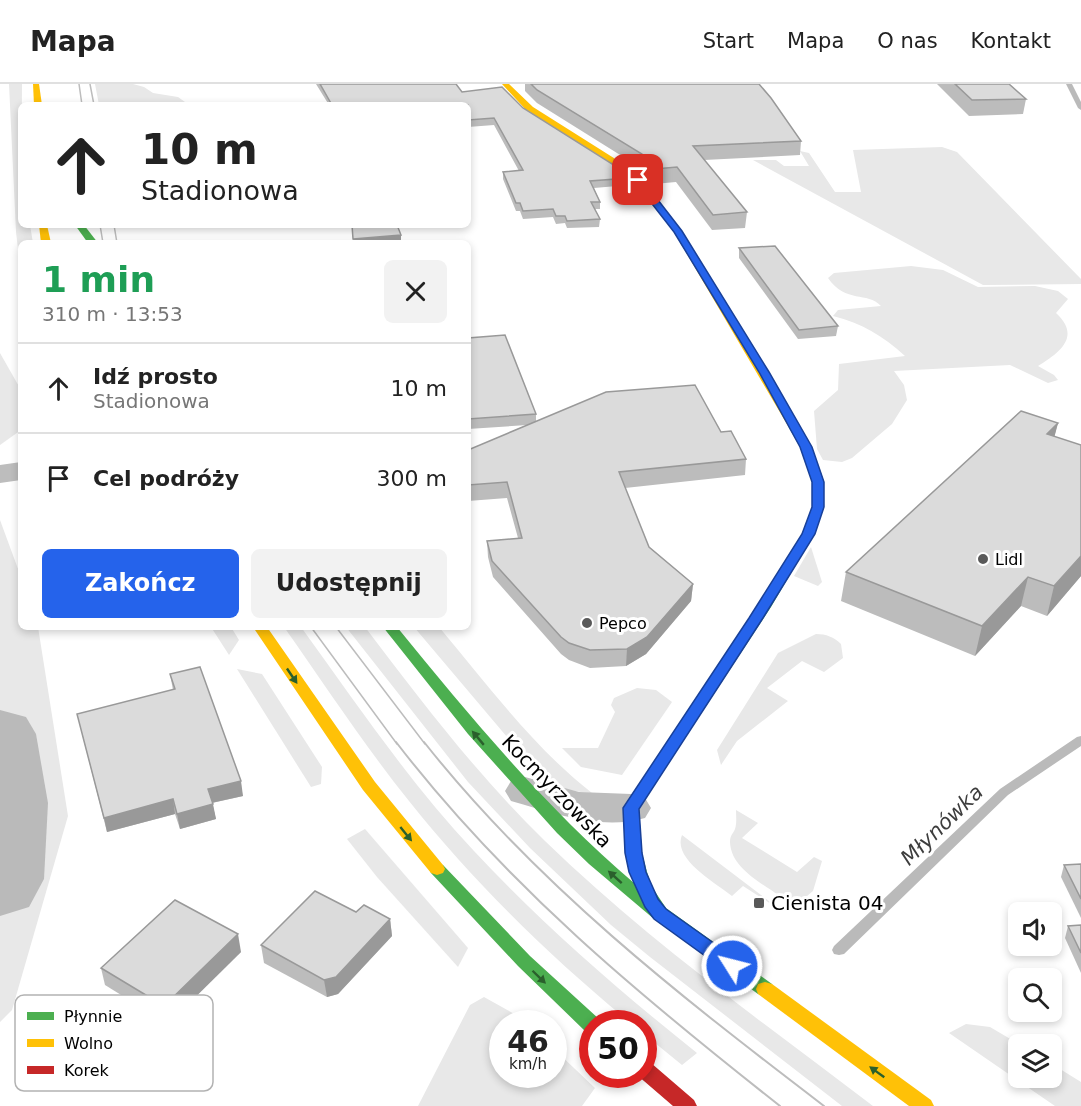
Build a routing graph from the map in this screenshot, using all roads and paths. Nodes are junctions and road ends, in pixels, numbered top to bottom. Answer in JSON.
{"nodes":[{"id":1,"x":36,"y":84,"type":"edge"},
{"id":2,"x":505,"y":84,"type":"edge"},
{"id":3,"x":38,"y":102,"type":"edge"},
{"id":4,"x":81,"y":228,"type":"edge"},
{"id":5,"x":91,"y":240,"type":"edge"},
{"id":6,"x":18,"y":471,"type":"edge"},
{"id":7,"x":0,"y":474,"type":"edge"},
{"id":8,"x":262,"y":630,"type":"edge"},
{"id":9,"x":392,"y":630,"type":"edge"},
{"id":10,"x":525,"y":791,"type":"junction"},
{"id":11,"x":631,"y":808,"type":"junction"},
{"id":12,"x":660,"y":914,"type":"junction"},
{"id":13,"x":579,"y":1013,"type":"edge"},
{"id":14,"x":657,"y":1080,"type":"edge"},
{"id":15,"x":687,"y":1106,"type":"edge"},
{"id":16,"x":924,"y":1106,"type":"edge"}],
"edges":[{"from":1,"to":3,"type":"street"},
{"from":2,"to":11,"type":"street"},
{"from":4,"to":5,"type":"street"},
{"from":6,"to":7,"type":"street"},
{"from":8,"to":13,"type":"street","one_way":true},
{"from":10,"to":9,"type":"street","name":"Kocmyrzowska","one_way":true},
{"from":10,"to":11,"type":"street"},
{"from":12,"to":10,"type":"street","name":"Kocmyrzowska","one_way":true},
{"from":11,"to":12,"type":"street"},
{"from":16,"to":12,"type":"street","name":"Kocmyrzowska","one_way":true},
{"from":14,"to":15,"type":"street"}]}
